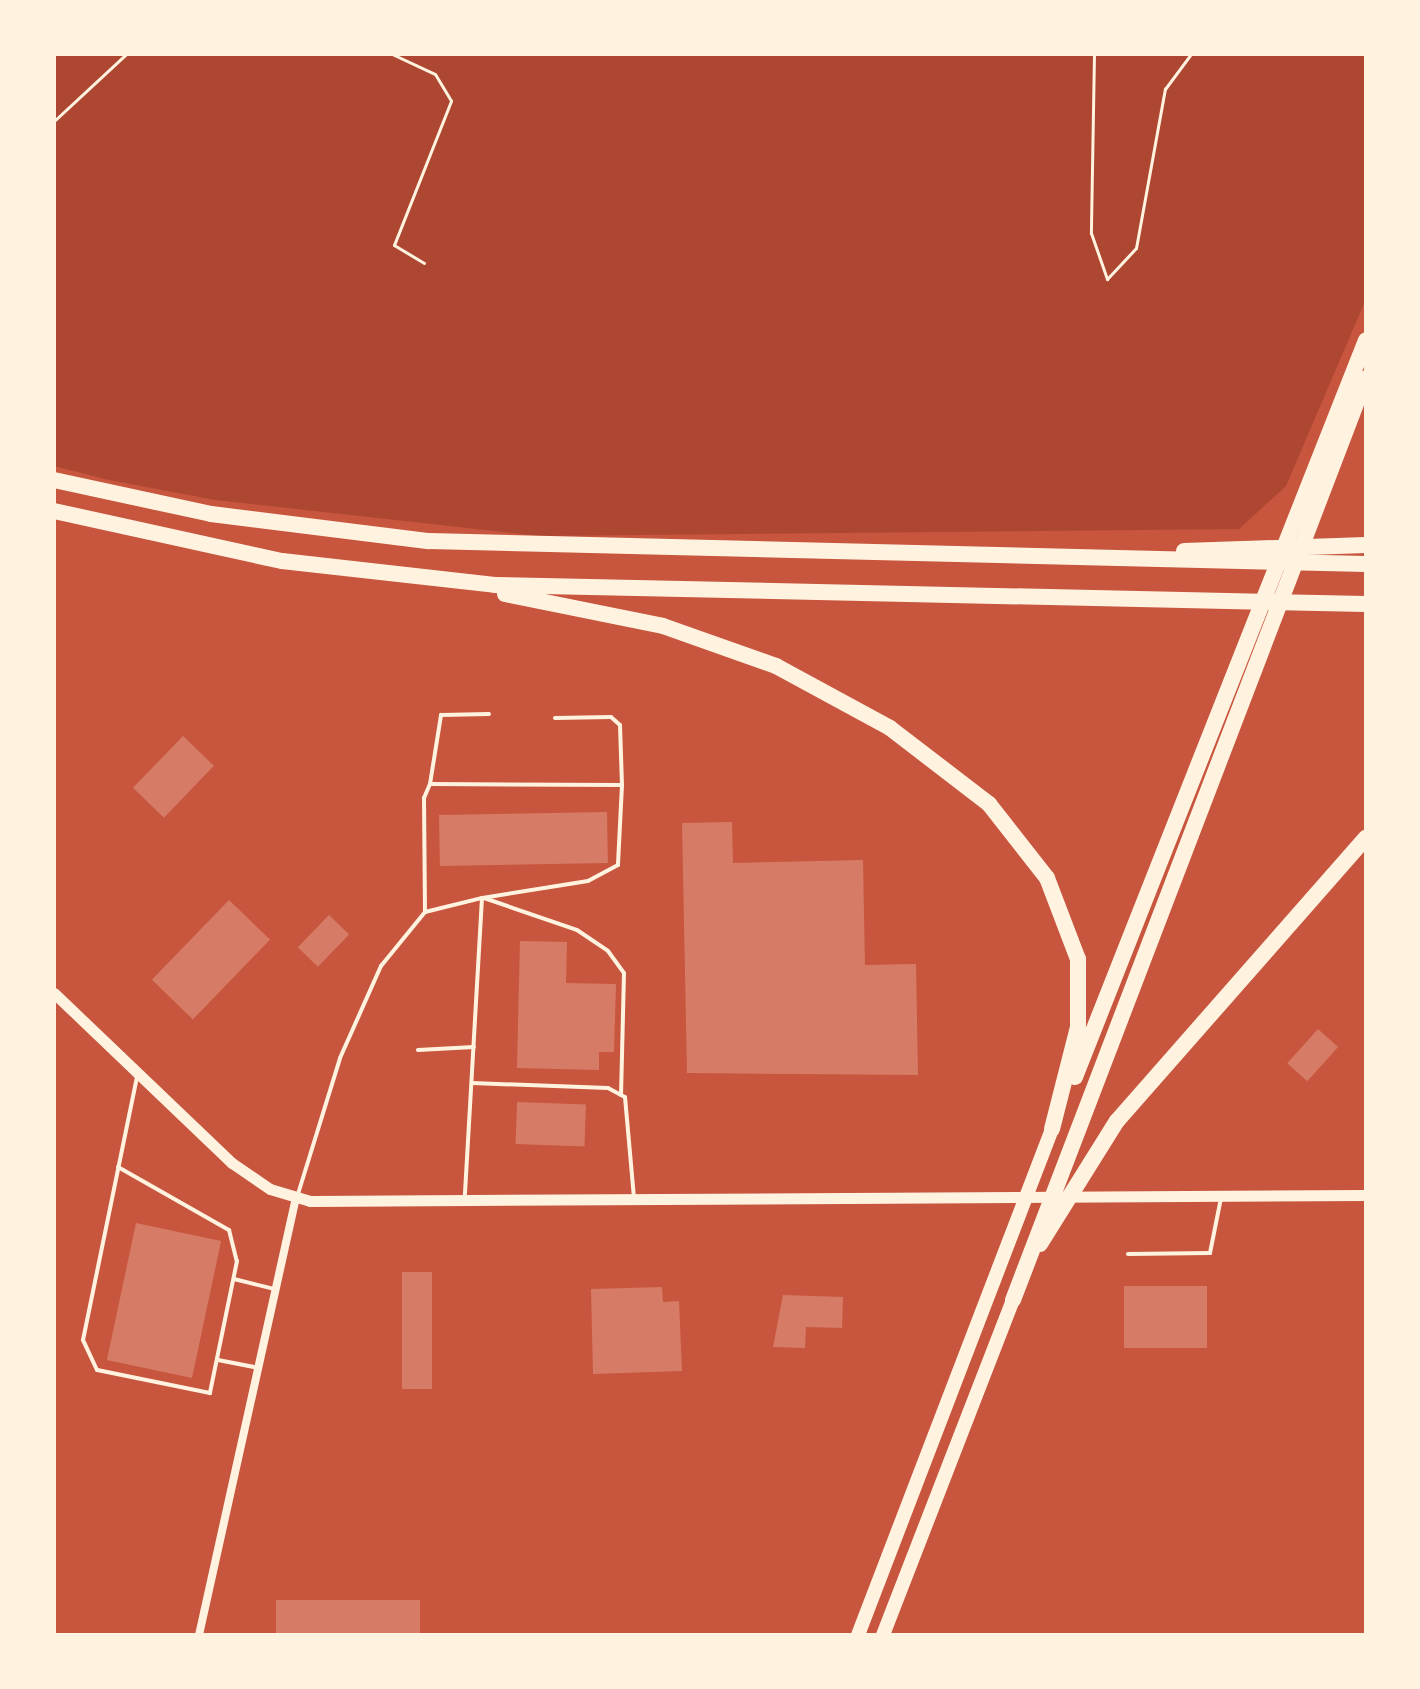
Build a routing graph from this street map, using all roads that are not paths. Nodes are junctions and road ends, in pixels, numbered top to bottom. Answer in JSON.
{"nodes":[{"id":1,"x":1366,"y":340,"type":"edge"},
{"id":2,"x":1366,"y":378,"type":"edge"},
{"id":3,"x":54,"y":480,"type":"edge"},
{"id":4,"x":54,"y":511,"type":"edge"},
{"id":5,"x":1366,"y":545,"type":"edge"},
{"id":6,"x":1117,"y":559,"type":"junction"},
{"id":7,"x":1366,"y":564,"type":"edge"},
{"id":8,"x":389,"y":575,"type":"junction"},
{"id":9,"x":1366,"y":604,"type":"edge"},
{"id":10,"x":489,"y":714,"type":"dead end"},
{"id":11,"x":555,"y":718,"type":"dead end"},
{"id":12,"x":430,"y":784,"type":"junction"},
{"id":13,"x":622,"y":785,"type":"junction"},
{"id":14,"x":1366,"y":838,"type":"edge"},
{"id":15,"x":482,"y":898,"type":"junction"},
{"id":16,"x":425,"y":912,"type":"junction"},
{"id":17,"x":54,"y":993,"type":"edge"},
{"id":18,"x":474,"y":1047,"type":"junction"},
{"id":19,"x":418,"y":1050,"type":"dead end"},
{"id":20,"x":137,"y":1074,"type":"junction"},
{"id":21,"x":472,"y":1083,"type":"junction"},
{"id":22,"x":621,"y":1095,"type":"junction"},
{"id":23,"x":1052,"y":1129,"type":"junction"},
{"id":24,"x":118,"y":1167,"type":"junction"},
{"id":25,"x":1366,"y":1195,"type":"edge"},
{"id":26,"x":1221,"y":1196,"type":"junction"},
{"id":27,"x":296,"y":1198,"type":"junction"},
{"id":28,"x":634,"y":1201,"type":"junction"},
{"id":29,"x":464,"y":1204,"type":"junction"},
{"id":30,"x":1047,"y":1220,"type":"junction"},
{"id":31,"x":1128,"y":1254,"type":"dead end"},
{"id":32,"x":234,"y":1279,"type":"junction"},
{"id":33,"x":277,"y":1289,"type":"junction"},
{"id":34,"x":1013,"y":1300,"type":"joint"},
{"id":35,"x":218,"y":1360,"type":"junction"},
{"id":36,"x":260,"y":1368,"type":"junction"},
{"id":37,"x":199,"y":1635,"type":"edge"},
{"id":38,"x":858,"y":1635,"type":"edge"},
{"id":39,"x":883,"y":1635,"type":"edge"}],
"edges":[{"from":1,"to":23,"type":"highway"},
{"from":2,"to":30,"type":"highway"},
{"from":3,"to":6,"type":"highway"},
{"from":4,"to":8,"type":"highway"},
{"from":5,"to":6,"type":"highway"},
{"from":6,"to":7,"type":"highway"},
{"from":8,"to":9,"type":"highway"},
{"from":8,"to":23,"type":"highway"},
{"from":10,"to":12,"type":"lane"},
{"from":11,"to":13,"type":"lane"},
{"from":12,"to":13,"type":"lane"},
{"from":12,"to":16,"type":"lane"},
{"from":13,"to":15,"type":"lane"},
{"from":14,"to":30,"type":"highway"},
{"from":15,"to":16,"type":"lane"},
{"from":15,"to":18,"type":"lane"},
{"from":15,"to":22,"type":"lane"},
{"from":16,"to":27,"type":"lane"},
{"from":17,"to":20,"type":"street"},
{"from":18,"to":19,"type":"lane"},
{"from":18,"to":21,"type":"lane"},
{"from":20,"to":24,"type":"lane"},
{"from":20,"to":27,"type":"street"},
{"from":21,"to":22,"type":"lane"},
{"from":21,"to":29,"type":"lane"},
{"from":22,"to":28,"type":"lane"},
{"from":23,"to":38,"type":"highway"},
{"from":24,"to":32,"type":"lane"},
{"from":24,"to":35,"type":"lane"},
{"from":25,"to":26,"type":"street"},
{"from":26,"to":28,"type":"street"},
{"from":26,"to":31,"type":"lane"},
{"from":27,"to":29,"type":"street"},
{"from":27,"to":33,"type":"street"},
{"from":28,"to":29,"type":"street"},
{"from":30,"to":34,"type":"highway"},
{"from":32,"to":33,"type":"lane"},
{"from":32,"to":35,"type":"lane"},
{"from":33,"to":36,"type":"street"},
{"from":34,"to":39,"type":"highway"},
{"from":35,"to":36,"type":"lane"},
{"from":36,"to":37,"type":"street"}]}
